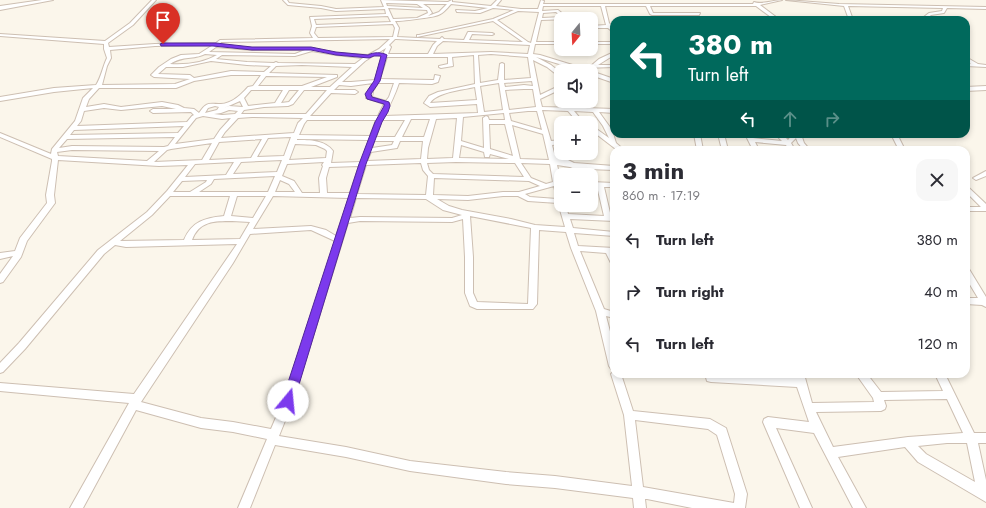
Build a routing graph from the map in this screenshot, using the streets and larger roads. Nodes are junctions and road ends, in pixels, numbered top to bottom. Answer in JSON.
{"nodes":[{"id":1,"x":51,"y":0,"type":"edge"},
{"id":2,"x":154,"y":0,"type":"edge"},
{"id":3,"x":285,"y":0,"type":"edge"},
{"id":4,"x":469,"y":0,"type":"edge"},
{"id":5,"x":499,"y":0,"type":"edge"},
{"id":6,"x":542,"y":0,"type":"edge"},
{"id":7,"x":564,"y":0,"type":"edge"},
{"id":8,"x":586,"y":0,"type":"edge"},
{"id":9,"x":612,"y":0,"type":"edge"},
{"id":10,"x":699,"y":0,"type":"edge"},
{"id":11,"x":749,"y":0,"type":"edge"},
{"id":12,"x":780,"y":0,"type":"edge"},
{"id":13,"x":790,"y":0,"type":"edge"},
{"id":14,"x":418,"y":1,"type":"edge"},
{"id":15,"x":459,"y":2,"type":"edge"},
{"id":16,"x":478,"y":2,"type":"edge"},
{"id":17,"x":448,"y":3,"type":"edge"},
{"id":18,"x":702,"y":5,"type":"junction"},
{"id":19,"x":756,"y":5,"type":"junction"},
{"id":20,"x":846,"y":5,"type":"junction"},
{"id":21,"x":577,"y":6,"type":"junction"},
{"id":22,"x":589,"y":6,"type":"junction"},
{"id":23,"x":603,"y":6,"type":"junction"},
{"id":24,"x":614,"y":6,"type":"junction"},
{"id":25,"x":629,"y":6,"type":"junction"},
{"id":26,"x":648,"y":6,"type":"junction"},
{"id":27,"x":696,"y":6,"type":"junction"},
{"id":28,"x":494,"y":7,"type":"junction"},
{"id":29,"x":0,"y":8,"type":"edge"},
{"id":30,"x":566,"y":8,"type":"junction"},
{"id":31,"x":944,"y":8,"type":"junction"},
{"id":32,"x":986,"y":8,"type":"edge"},
{"id":33,"x":541,"y":9,"type":"junction"},
{"id":34,"x":428,"y":10,"type":"junction"},
{"id":35,"x":521,"y":10,"type":"junction"},
{"id":36,"x":388,"y":11,"type":"edge"},
{"id":37,"x":457,"y":11,"type":"dead end"},
{"id":38,"x":557,"y":12,"type":"joint"},
{"id":39,"x":564,"y":12,"type":"edge"},
{"id":40,"x":652,"y":14,"type":"joint"},
{"id":41,"x":679,"y":14,"type":"joint"},
{"id":42,"x":699,"y":14,"type":"joint"},
{"id":43,"x":366,"y":16,"type":"junction"},
{"id":44,"x":772,"y":16,"type":"edge"},
{"id":45,"x":850,"y":16,"type":"edge"},
{"id":46,"x":927,"y":16,"type":"edge"},
{"id":47,"x":425,"y":17,"type":"junction"},
{"id":48,"x":554,"y":18,"type":"edge"},
{"id":49,"x":540,"y":19,"type":"junction"},
{"id":50,"x":494,"y":20,"type":"junction"},
{"id":51,"x":383,"y":24,"type":"junction"},
{"id":52,"x":610,"y":24,"type":"edge"},
{"id":53,"x":314,"y":26,"type":"junction"},
{"id":54,"x":598,"y":27,"type":"edge"},
{"id":55,"x":610,"y":27,"type":"edge"},
{"id":56,"x":439,"y":32,"type":"junction"},
{"id":57,"x":492,"y":34,"type":"dead end"},
{"id":58,"x":0,"y":35,"type":"edge"},
{"id":59,"x":422,"y":35,"type":"junction"},
{"id":60,"x":397,"y":38,"type":"junction"},
{"id":61,"x":316,"y":39,"type":"junction"},
{"id":62,"x":426,"y":39,"type":"junction"},
{"id":63,"x":433,"y":39,"type":"junction"},
{"id":64,"x":442,"y":40,"type":"junction"},
{"id":65,"x":466,"y":41,"type":"junction"},
{"id":66,"x":531,"y":43,"type":"junction"},
{"id":67,"x":554,"y":43,"type":"edge"},
{"id":68,"x":598,"y":43,"type":"edge"},
{"id":69,"x":610,"y":43,"type":"edge"},
{"id":70,"x":216,"y":45,"type":"junction"},
{"id":71,"x":387,"y":45,"type":"junction"},
{"id":72,"x":435,"y":45,"type":"junction"},
{"id":73,"x":106,"y":46,"type":"junction"},
{"id":74,"x":130,"y":47,"type":"junction"},
{"id":75,"x":311,"y":48,"type":"junction"},
{"id":76,"x":204,"y":53,"type":"junction"},
{"id":77,"x":221,"y":54,"type":"junction"},
{"id":78,"x":336,"y":54,"type":"junction"},
{"id":79,"x":476,"y":54,"type":"junction"},
{"id":80,"x":384,"y":55,"type":"junction"},
{"id":81,"x":610,"y":55,"type":"edge"},
{"id":82,"x":284,"y":56,"type":"junction"},
{"id":83,"x":371,"y":56,"type":"junction"},
{"id":84,"x":430,"y":56,"type":"junction"},
{"id":85,"x":442,"y":56,"type":"junction"},
{"id":86,"x":450,"y":56,"type":"junction"},
{"id":87,"x":531,"y":56,"type":"junction"},
{"id":88,"x":109,"y":58,"type":"junction"},
{"id":89,"x":211,"y":60,"type":"junction"},
{"id":90,"x":970,"y":61,"type":"edge"},
{"id":91,"x":278,"y":63,"type":"junction"},
{"id":92,"x":324,"y":63,"type":"junction"},
{"id":93,"x":335,"y":64,"type":"junction"},
{"id":94,"x":502,"y":64,"type":"dead end"},
{"id":95,"x":562,"y":64,"type":"edge"},
{"id":96,"x":597,"y":64,"type":"edge"},
{"id":97,"x":165,"y":65,"type":"junction"},
{"id":98,"x":970,"y":65,"type":"edge"},
{"id":99,"x":976,"y":65,"type":"junction"},
{"id":100,"x":357,"y":66,"type":"junction"},
{"id":101,"x":610,"y":66,"type":"edge"},
{"id":102,"x":986,"y":66,"type":"edge"},
{"id":103,"x":441,"y":67,"type":"dead end"},
{"id":104,"x":598,"y":67,"type":"edge"},
{"id":105,"x":554,"y":70,"type":"edge"},
{"id":106,"x":265,"y":74,"type":"junction"},
{"id":107,"x":317,"y":75,"type":"junction"},
{"id":108,"x":598,"y":75,"type":"edge"},
{"id":109,"x":437,"y":76,"type":"dead end"},
{"id":110,"x":534,"y":79,"type":"junction"},
{"id":111,"x":610,"y":79,"type":"edge"},
{"id":112,"x":194,"y":80,"type":"junction"},
{"id":113,"x":337,"y":80,"type":"junction"},
{"id":114,"x":501,"y":80,"type":"junction"},
{"id":115,"x":377,"y":81,"type":"junction"},
{"id":116,"x":320,"y":82,"type":"junction"},
{"id":117,"x":397,"y":82,"type":"junction"},
{"id":118,"x":351,"y":84,"type":"junction"},
{"id":119,"x":477,"y":85,"type":"junction"},
{"id":120,"x":98,"y":86,"type":"junction"},
{"id":121,"x":255,"y":87,"type":"junction"},
{"id":122,"x":287,"y":88,"type":"junction"},
{"id":123,"x":303,"y":88,"type":"junction"},
{"id":124,"x":536,"y":88,"type":"junction"},
{"id":125,"x":986,"y":88,"type":"edge"},
{"id":126,"x":503,"y":89,"type":"junction"},
{"id":127,"x":970,"y":89,"type":"edge"},
{"id":128,"x":330,"y":90,"type":"junction"},
{"id":129,"x":554,"y":90,"type":"edge"},
{"id":130,"x":355,"y":92,"type":"junction"},
{"id":131,"x":0,"y":98,"type":"edge"},
{"id":132,"x":242,"y":98,"type":"junction"},
{"id":133,"x":369,"y":98,"type":"junction"},
{"id":134,"x":538,"y":98,"type":"junction"},
{"id":135,"x":479,"y":102,"type":"junction"},
{"id":136,"x":387,"y":103,"type":"junction"},
{"id":137,"x":277,"y":104,"type":"junction"},
{"id":138,"x":205,"y":107,"type":"junction"},
{"id":139,"x":221,"y":108,"type":"junction"},
{"id":140,"x":243,"y":108,"type":"junction"},
{"id":141,"x":539,"y":108,"type":"junction"},
{"id":142,"x":570,"y":109,"type":"junction"},
{"id":143,"x":582,"y":109,"type":"joint"},
{"id":144,"x":81,"y":110,"type":"junction"},
{"id":145,"x":184,"y":110,"type":"junction"},
{"id":146,"x":192,"y":110,"type":"junction"},
{"id":147,"x":595,"y":110,"type":"junction"},
{"id":148,"x":153,"y":111,"type":"dead end"},
{"id":149,"x":610,"y":111,"type":"edge"},
{"id":150,"x":507,"y":112,"type":"junction"},
{"id":151,"x":483,"y":114,"type":"junction"},
{"id":152,"x":202,"y":115,"type":"junction"},
{"id":153,"x":236,"y":116,"type":"junction"},
{"id":154,"x":460,"y":116,"type":"junction"},
{"id":155,"x":574,"y":116,"type":"edge"},
{"id":156,"x":216,"y":117,"type":"junction"},
{"id":157,"x":307,"y":117,"type":"junction"},
{"id":158,"x":402,"y":117,"type":"junction"},
{"id":159,"x":410,"y":117,"type":"junction"},
{"id":160,"x":434,"y":117,"type":"junction"},
{"id":161,"x":381,"y":118,"type":"junction"},
{"id":162,"x":486,"y":122,"type":"junction"},
{"id":163,"x":508,"y":122,"type":"junction"},
{"id":164,"x":189,"y":124,"type":"junction"},
{"id":165,"x":227,"y":125,"type":"junction"},
{"id":166,"x":405,"y":125,"type":"junction"},
{"id":167,"x":72,"y":128,"type":"junction"},
{"id":168,"x":222,"y":131,"type":"junction"},
{"id":169,"x":598,"y":132,"type":"edge"},
{"id":170,"x":546,"y":133,"type":"junction"},
{"id":171,"x":610,"y":134,"type":"edge"},
{"id":172,"x":180,"y":135,"type":"junction"},
{"id":173,"x":0,"y":136,"type":"edge"},
{"id":174,"x":266,"y":136,"type":"junction"},
{"id":175,"x":64,"y":137,"type":"junction"},
{"id":176,"x":331,"y":137,"type":"junction"},
{"id":177,"x":235,"y":138,"type":"junction"},
{"id":178,"x":294,"y":138,"type":"junction"},
{"id":179,"x":372,"y":138,"type":"junction"},
{"id":180,"x":612,"y":138,"type":"edge"},
{"id":181,"x":756,"y":138,"type":"edge"},
{"id":182,"x":782,"y":138,"type":"edge"},
{"id":183,"x":793,"y":138,"type":"edge"},
{"id":184,"x":399,"y":139,"type":"junction"},
{"id":185,"x":428,"y":139,"type":"junction"},
{"id":186,"x":216,"y":140,"type":"junction"},
{"id":187,"x":458,"y":142,"type":"junction"},
{"id":188,"x":549,"y":143,"type":"junction"},
{"id":189,"x":554,"y":143,"type":"edge"},
{"id":190,"x":788,"y":143,"type":"junction"},
{"id":191,"x":613,"y":144,"type":"junction"},
{"id":192,"x":328,"y":146,"type":"junction"},
{"id":193,"x":615,"y":146,"type":"edge"},
{"id":194,"x":790,"y":146,"type":"edge"},
{"id":195,"x":72,"y":148,"type":"junction"},
{"id":196,"x":168,"y":148,"type":"junction"},
{"id":197,"x":142,"y":149,"type":"junction"},
{"id":198,"x":54,"y":150,"type":"junction"},
{"id":199,"x":368,"y":150,"type":"junction"},
{"id":200,"x":487,"y":151,"type":"junction"},
{"id":201,"x":550,"y":154,"type":"junction"},
{"id":202,"x":54,"y":158,"type":"junction"},
{"id":203,"x":66,"y":159,"type":"junction"},
{"id":204,"x":253,"y":159,"type":"junction"},
{"id":205,"x":239,"y":160,"type":"junction"},
{"id":206,"x":284,"y":160,"type":"junction"},
{"id":207,"x":456,"y":160,"type":"junction"},
{"id":208,"x":517,"y":160,"type":"junction"},
{"id":209,"x":205,"y":161,"type":"junction"},
{"id":210,"x":423,"y":161,"type":"junction"},
{"id":211,"x":487,"y":161,"type":"junction"},
{"id":212,"x":133,"y":162,"type":"junction"},
{"id":213,"x":193,"y":162,"type":"junction"},
{"id":214,"x":553,"y":162,"type":"junction"},
{"id":215,"x":149,"y":163,"type":"junction"},
{"id":216,"x":327,"y":163,"type":"junction"},
{"id":217,"x":362,"y":164,"type":"junction"},
{"id":218,"x":572,"y":165,"type":"junction"},
{"id":219,"x":555,"y":168,"type":"edge"},
{"id":220,"x":584,"y":168,"type":"edge"},
{"id":221,"x":598,"y":168,"type":"edge"},
{"id":222,"x":610,"y":168,"type":"edge"},
{"id":223,"x":986,"y":173,"type":"edge"},
{"id":224,"x":278,"y":175,"type":"junction"},
{"id":225,"x":431,"y":176,"type":"junction"},
{"id":226,"x":228,"y":177,"type":"junction"},
{"id":227,"x":211,"y":178,"type":"junction"},
{"id":228,"x":976,"y":178,"type":"dead end"},
{"id":229,"x":179,"y":179,"type":"junction"},
{"id":230,"x":529,"y":179,"type":"junction"},
{"id":231,"x":598,"y":179,"type":"edge"},
{"id":232,"x":554,"y":182,"type":"edge"},
{"id":233,"x":607,"y":185,"type":"edge"},
{"id":234,"x":546,"y":186,"type":"junction"},
{"id":235,"x":970,"y":192,"type":"edge"},
{"id":236,"x":167,"y":194,"type":"junction"},
{"id":237,"x":190,"y":194,"type":"junction"},
{"id":238,"x":234,"y":194,"type":"junction"},
{"id":239,"x":271,"y":194,"type":"junction"},
{"id":240,"x":519,"y":194,"type":"junction"},
{"id":241,"x":300,"y":195,"type":"junction"},
{"id":242,"x":324,"y":195,"type":"junction"},
{"id":243,"x":352,"y":196,"type":"junction"},
{"id":244,"x":429,"y":198,"type":"junction"},
{"id":245,"x":554,"y":202,"type":"edge"},
{"id":246,"x":970,"y":209,"type":"edge"},
{"id":247,"x":986,"y":209,"type":"edge"},
{"id":248,"x":610,"y":210,"type":"edge"},
{"id":249,"x":564,"y":212,"type":"edge"},
{"id":250,"x":466,"y":215,"type":"junction"},
{"id":251,"x":566,"y":216,"type":"junction"},
{"id":252,"x":226,"y":219,"type":"junction"},
{"id":253,"x":610,"y":219,"type":"edge"},
{"id":254,"x":255,"y":220,"type":"junction"},
{"id":255,"x":345,"y":221,"type":"junction"},
{"id":256,"x":535,"y":227,"type":"junction"},
{"id":257,"x":570,"y":231,"type":"junction"},
{"id":258,"x":248,"y":232,"type":"junction"},
{"id":259,"x":610,"y":234,"type":"edge"},
{"id":260,"x":339,"y":240,"type":"junction"},
{"id":261,"x":243,"y":241,"type":"junction"},
{"id":262,"x":112,"y":242,"type":"junction"},
{"id":263,"x":187,"y":242,"type":"junction"},
{"id":264,"x":575,"y":248,"type":"junction"},
{"id":265,"x":610,"y":251,"type":"edge"},
{"id":266,"x":18,"y":253,"type":"junction"},
{"id":267,"x":0,"y":256,"type":"edge"},
{"id":268,"x":970,"y":278,"type":"edge"},
{"id":269,"x":0,"y":280,"type":"edge"},
{"id":270,"x":970,"y":301,"type":"edge"},
{"id":271,"x":985,"y":303,"type":"edge"},
{"id":272,"x":600,"y":311,"type":"junction"},
{"id":273,"x":610,"y":314,"type":"edge"},
{"id":274,"x":610,"y":350,"type":"edge"},
{"id":275,"x":0,"y":369,"type":"edge"},
{"id":276,"x":617,"y":378,"type":"edge"},
{"id":277,"x":711,"y":378,"type":"edge"},
{"id":278,"x":799,"y":378,"type":"edge"},
{"id":279,"x":864,"y":378,"type":"edge"},
{"id":280,"x":942,"y":378,"type":"edge"},
{"id":281,"x":0,"y":387,"type":"edge"},
{"id":282,"x":950,"y":395,"type":"junction"},
{"id":283,"x":878,"y":396,"type":"junction"},
{"id":284,"x":135,"y":402,"type":"junction"},
{"id":285,"x":809,"y":408,"type":"junction"},
{"id":286,"x":629,"y":415,"type":"junction"},
{"id":287,"x":816,"y":428,"type":"junction"},
{"id":288,"x":971,"y":437,"type":"junction"},
{"id":289,"x":273,"y":438,"type":"junction"},
{"id":290,"x":986,"y":438,"type":"edge"},
{"id":291,"x":907,"y":442,"type":"junction"},
{"id":292,"x":831,"y":453,"type":"junction"},
{"id":293,"x":638,"y":493,"type":"junction"},
{"id":294,"x":985,"y":494,"type":"edge"},
{"id":295,"x":76,"y":508,"type":"edge"},
{"id":296,"x":244,"y":508,"type":"edge"},
{"id":297,"x":640,"y":508,"type":"edge"},
{"id":298,"x":730,"y":508,"type":"edge"},
{"id":299,"x":739,"y":508,"type":"edge"},
{"id":300,"x":806,"y":508,"type":"edge"},
{"id":301,"x":860,"y":508,"type":"edge"}],
"edges":[{"from":1,"to":29,"type":"street"},
{"from":2,"to":73,"type":"street"},
{"from":3,"to":36,"type":"street"},
{"from":4,"to":16,"type":"street"},
{"from":5,"to":28,"type":"street"},
{"from":6,"to":33,"type":"street"},
{"from":7,"to":30,"type":"street"},
{"from":8,"to":21,"type":"street"},
{"from":8,"to":22,"type":"street"},
{"from":8,"to":24,"type":"street"},
{"from":9,"to":25,"type":"street"},
{"from":10,"to":18,"type":"street"},
{"from":11,"to":19,"type":"street"},
{"from":12,"to":19,"type":"street"},
{"from":13,"to":20,"type":"street"},
{"from":14,"to":17,"type":"street"},
{"from":14,"to":34,"type":"street"},
{"from":14,"to":36,"type":"street"},
{"from":15,"to":16,"type":"street"},
{"from":15,"to":17,"type":"street"},
{"from":16,"to":28,"type":"street"},
{"from":17,"to":34,"type":"street"},
{"from":17,"to":47,"type":"street"},
{"from":18,"to":19,"type":"street"},
{"from":18,"to":27,"type":"street"},
{"from":19,"to":44,"type":"street"},
{"from":20,"to":31,"type":"street"},
{"from":20,"to":45,"type":"street"},
{"from":21,"to":22,"type":"street"},
{"from":21,"to":30,"type":"street"},
{"from":22,"to":23,"type":"street"},
{"from":23,"to":24,"type":"street"},
{"from":23,"to":52,"type":"street"},
{"from":24,"to":25,"type":"street"},
{"from":25,"to":26,"type":"street"},
{"from":26,"to":27,"type":"street"},
{"from":26,"to":40,"type":"street"},
{"from":27,"to":42,"type":"street"},
{"from":28,"to":35,"type":"street"},
{"from":28,"to":37,"type":"street"},
{"from":30,"to":33,"type":"street"},
{"from":30,"to":38,"type":"street"},
{"from":30,"to":39,"type":"street"},
{"from":31,"to":32,"type":"street"},
{"from":31,"to":46,"type":"street"},
{"from":33,"to":35,"type":"street"},
{"from":33,"to":38,"type":"street"},
{"from":33,"to":49,"type":"street"},
{"from":34,"to":36,"type":"street"},
{"from":34,"to":47,"type":"street"},
{"from":35,"to":50,"type":"street"},
{"from":36,"to":43,"type":"street"},
{"from":36,"to":47,"type":"street"},
{"from":36,"to":51,"type":"street"},
{"from":36,"to":60,"type":"street"},
{"from":40,"to":41,"type":"street"},
{"from":41,"to":42,"type":"street"},
{"from":43,"to":51,"type":"street"},
{"from":43,"to":53,"type":"street"},
{"from":48,"to":49,"type":"street"},
{"from":49,"to":66,"type":"street"},
{"from":50,"to":56,"type":"street"},
{"from":50,"to":66,"type":"street"},
{"from":51,"to":53,"type":"street"},
{"from":53,"to":61,"type":"street"},
{"from":54,"to":55,"type":"street"},
{"from":56,"to":59,"type":"street"},
{"from":56,"to":64,"type":"street"},
{"from":57,"to":65,"type":"street"},
{"from":58,"to":73,"type":"street"},
{"from":59,"to":60,"type":"street"},
{"from":59,"to":62,"type":"street"},
{"from":60,"to":61,"type":"street"},
{"from":60,"to":62,"type":"street"},
{"from":60,"to":71,"type":"street"},
{"from":61,"to":70,"type":"street"},
{"from":62,"to":63,"type":"street"},
{"from":63,"to":64,"type":"street"},
{"from":63,"to":72,"type":"street"},
{"from":64,"to":65,"type":"street"},
{"from":64,"to":72,"type":"street"},
{"from":65,"to":66,"type":"street"},
{"from":66,"to":67,"type":"street"},
{"from":66,"to":87,"type":"street"},
{"from":68,"to":69,"type":"street"},
{"from":70,"to":74,"type":"street"},
{"from":70,"to":75,"type":"street"},
{"from":70,"to":76,"type":"street"},
{"from":71,"to":80,"type":"street"},
{"from":71,"to":83,"type":"street"},
{"from":72,"to":84,"type":"street"},
{"from":72,"to":85,"type":"street"},
{"from":73,"to":74,"type":"street"},
{"from":73,"to":88,"type":"street"},
{"from":74,"to":88,"type":"street"},
{"from":75,"to":78,"type":"street"},
{"from":75,"to":82,"type":"street"},
{"from":76,"to":77,"type":"street"},
{"from":76,"to":97,"type":"street"},
{"from":77,"to":82,"type":"street"},
{"from":77,"to":89,"type":"street"},
{"from":78,"to":83,"type":"street"},
{"from":78,"to":93,"type":"street"},
{"from":79,"to":86,"type":"street"},
{"from":79,"to":87,"type":"street"},
{"from":79,"to":119,"type":"street"},
{"from":80,"to":83,"type":"street"},
{"from":80,"to":84,"type":"street"},
{"from":80,"to":115,"type":"street"},
{"from":81,"to":96,"type":"street"},
{"from":82,"to":91,"type":"street"},
{"from":83,"to":100,"type":"street"},
{"from":84,"to":85,"type":"street"},
{"from":85,"to":86,"type":"street"},
{"from":86,"to":103,"type":"street"},
{"from":87,"to":95,"type":"street"},
{"from":87,"to":105,"type":"street"},
{"from":87,"to":110,"type":"street"},
{"from":88,"to":120,"type":"street"},
{"from":89,"to":91,"type":"street"},
{"from":89,"to":97,"type":"street"},
{"from":90,"to":99,"type":"street"},
{"from":91,"to":92,"type":"street"},
{"from":91,"to":106,"type":"street"},
{"from":92,"to":93,"type":"street"},
{"from":92,"to":107,"type":"street"},
{"from":93,"to":100,"type":"street"},
{"from":94,"to":114,"type":"street"},
{"from":97,"to":112,"type":"street"},
{"from":98,"to":99,"type":"street"},
{"from":99,"to":102,"type":"street"},
{"from":100,"to":113,"type":"street"},
{"from":101,"to":104,"type":"street"},
{"from":106,"to":107,"type":"street"},
{"from":106,"to":112,"type":"street"},
{"from":106,"to":121,"type":"street"},
{"from":107,"to":113,"type":"street"},
{"from":107,"to":116,"type":"street"},
{"from":108,"to":111,"type":"street"},
{"from":109,"to":117,"type":"street"},
{"from":110,"to":114,"type":"street"},
{"from":110,"to":124,"type":"street"},
{"from":112,"to":120,"type":"street"},
{"from":113,"to":116,"type":"street"},
{"from":113,"to":118,"type":"street"},
{"from":113,"to":128,"type":"street"},
{"from":114,"to":119,"type":"street"},
{"from":114,"to":126,"type":"street"},
{"from":115,"to":117,"type":"street"},
{"from":115,"to":118,"type":"street"},
{"from":115,"to":133,"type":"street"},
{"from":116,"to":123,"type":"street"},
{"from":117,"to":136,"type":"street"},
{"from":118,"to":130,"type":"street"},
{"from":119,"to":135,"type":"street"},
{"from":119,"to":135,"type":"street"},
{"from":120,"to":131,"type":"street"},
{"from":120,"to":144,"type":"street"},
{"from":121,"to":122,"type":"street"},
{"from":121,"to":132,"type":"street"},
{"from":122,"to":123,"type":"street"},
{"from":122,"to":137,"type":"street"},
{"from":123,"to":128,"type":"street"},
{"from":123,"to":137,"type":"street"},
{"from":124,"to":126,"type":"street"},
{"from":124,"to":134,"type":"street"},
{"from":125,"to":127,"type":"street"},
{"from":126,"to":150,"type":"street"},
{"from":128,"to":130,"type":"street"},
{"from":128,"to":157,"type":"street"},
{"from":129,"to":134,"type":"street"},
{"from":130,"to":133,"type":"street"},
{"from":132,"to":139,"type":"street"},
{"from":132,"to":140,"type":"street"},
{"from":133,"to":136,"type":"street"},
{"from":134,"to":141,"type":"street"},
{"from":135,"to":151,"type":"street"},
{"from":136,"to":161,"type":"street"},
{"from":137,"to":140,"type":"street"},
{"from":138,"to":139,"type":"street"},
{"from":138,"to":146,"type":"street"},
{"from":138,"to":152,"type":"street"},
{"from":139,"to":140,"type":"street"},
{"from":139,"to":152,"type":"street"},
{"from":139,"to":156,"type":"street"},
{"from":140,"to":153,"type":"street"},
{"from":141,"to":142,"type":"street"},
{"from":141,"to":150,"type":"street"},
{"from":141,"to":170,"type":"street"},
{"from":142,"to":143,"type":"street"},
{"from":142,"to":155,"type":"street"},
{"from":143,"to":147,"type":"street"},
{"from":144,"to":145,"type":"street"},
{"from":144,"to":167,"type":"street"},
{"from":145,"to":146,"type":"street"},
{"from":145,"to":148,"type":"street"},
{"from":146,"to":152,"type":"street"},
{"from":147,"to":149,"type":"street"},
{"from":147,"to":171,"type":"street"},
{"from":150,"to":151,"type":"street"},
{"from":150,"to":163,"type":"street"},
{"from":151,"to":154,"type":"street"},
{"from":151,"to":162,"type":"street"},
{"from":152,"to":156,"type":"street"},
{"from":152,"to":164,"type":"street"},
{"from":153,"to":156,"type":"street"},
{"from":153,"to":157,"type":"street"},
{"from":153,"to":165,"type":"street"},
{"from":154,"to":160,"type":"street"},
{"from":154,"to":187,"type":"street"},
{"from":156,"to":165,"type":"street"},
{"from":157,"to":161,"type":"street"},
{"from":157,"to":178,"type":"street"},
{"from":158,"to":159,"type":"street"},
{"from":158,"to":161,"type":"street"},
{"from":158,"to":166,"type":"street"},
{"from":159,"to":160,"type":"street"},
{"from":159,"to":166,"type":"street"},
{"from":160,"to":185,"type":"street"},
{"from":161,"to":179,"type":"street"},
{"from":162,"to":163,"type":"street"},
{"from":162,"to":200,"type":"street"},
{"from":163,"to":170,"type":"street"},
{"from":163,"to":208,"type":"street"},
{"from":164,"to":167,"type":"street"},
{"from":164,"to":172,"type":"street"},
{"from":165,"to":168,"type":"street"},
{"from":166,"to":184,"type":"street"},
{"from":167,"to":175,"type":"street"},
{"from":168,"to":177,"type":"street"},
{"from":168,"to":186,"type":"street"},
{"from":169,"to":191,"type":"street"},
{"from":170,"to":188,"type":"street"},
{"from":172,"to":175,"type":"street"},
{"from":172,"to":196,"type":"street"},
{"from":173,"to":202,"type":"street"},
{"from":174,"to":177,"type":"street"},
{"from":174,"to":178,"type":"street"},
{"from":174,"to":204,"type":"street"},
{"from":175,"to":198,"type":"street"},
{"from":176,"to":178,"type":"street"},
{"from":176,"to":179,"type":"street"},
{"from":176,"to":192,"type":"street"},
{"from":177,"to":186,"type":"street"},
{"from":178,"to":192,"type":"street"},
{"from":178,"to":206,"type":"street"},
{"from":179,"to":184,"type":"street"},
{"from":179,"to":199,"type":"street"},
{"from":180,"to":191,"type":"street"},
{"from":181,"to":190,"type":"street"},
{"from":182,"to":190,"type":"street"},
{"from":183,"to":190,"type":"street"},
{"from":184,"to":185,"type":"street"},
{"from":184,"to":199,"type":"street"},
{"from":185,"to":210,"type":"street"},
{"from":186,"to":196,"type":"street"},
{"from":186,"to":209,"type":"street"},
{"from":187,"to":200,"type":"street"},
{"from":187,"to":207,"type":"street"},
{"from":188,"to":189,"type":"street"},
{"from":188,"to":201,"type":"street"},
{"from":190,"to":194,"type":"street"},
{"from":191,"to":193,"type":"street"},
{"from":192,"to":216,"type":"street"},
{"from":195,"to":197,"type":"street"},
{"from":195,"to":198,"type":"street"},
{"from":195,"to":203,"type":"street"},
{"from":196,"to":197,"type":"street"},
{"from":196,"to":215,"type":"street"},
{"from":197,"to":212,"type":"street"},
{"from":198,"to":202,"type":"street"},
{"from":199,"to":217,"type":"street"},
{"from":200,"to":208,"type":"street"},
{"from":200,"to":211,"type":"street"},
{"from":201,"to":214,"type":"street"},
{"from":201,"to":218,"type":"street"},
{"from":202,"to":203,"type":"street"},
{"from":202,"to":266,"type":"street"},
{"from":203,"to":212,"type":"street"},
{"from":204,"to":205,"type":"street"},
{"from":204,"to":206,"type":"street"},
{"from":205,"to":209,"type":"street"},
{"from":205,"to":226,"type":"street"},
{"from":206,"to":216,"type":"street"},
{"from":206,"to":224,"type":"street"},
{"from":207,"to":210,"type":"street"},
{"from":207,"to":211,"type":"street"},
{"from":208,"to":211,"type":"street"},
{"from":208,"to":214,"type":"street"},
{"from":208,"to":230,"type":"street"},
{"from":209,"to":213,"type":"street"},
{"from":210,"to":217,"type":"street"},
{"from":210,"to":225,"type":"street"},
{"from":212,"to":215,"type":"street"},
{"from":213,"to":215,"type":"street"},
{"from":213,"to":229,"type":"street"},
{"from":214,"to":218,"type":"street"},
{"from":214,"to":219,"type":"street"},
{"from":216,"to":217,"type":"street"},
{"from":216,"to":242,"type":"street"},
{"from":217,"to":243,"type":"street"},
{"from":218,"to":220,"type":"street"},
{"from":221,"to":222,"type":"street"},
{"from":223,"to":228,"type":"street"},
{"from":224,"to":226,"type":"street"},
{"from":224,"to":239,"type":"street"},
{"from":224,"to":241,"type":"street"},
{"from":225,"to":230,"type":"street"},
{"from":225,"to":244,"type":"street"},
{"from":226,"to":227,"type":"street"},
{"from":227,"to":229,"type":"street"},
{"from":227,"to":237,"type":"street"},
{"from":229,"to":236,"type":"street"},
{"from":230,"to":234,"type":"street"},
{"from":231,"to":233,"type":"street"},
{"from":232,"to":234,"type":"street"},
{"from":233,"to":248,"type":"street"},
{"from":234,"to":240,"type":"street"},
{"from":235,"to":247,"type":"street"},
{"from":236,"to":237,"type":"street"},
{"from":236,"to":262,"type":"street"},
{"from":237,"to":238,"type":"street"},
{"from":238,"to":239,"type":"street"},
{"from":238,"to":252,"type":"street"},
{"from":239,"to":241,"type":"street"},
{"from":239,"to":254,"type":"street"},
{"from":240,"to":244,"type":"street"},
{"from":240,"to":245,"type":"street"},
{"from":241,"to":242,"type":"street"},
{"from":242,"to":243,"type":"street"},
{"from":243,"to":244,"type":"street"},
{"from":243,"to":255,"type":"street"},
{"from":244,"to":250,"type":"street"},
{"from":246,"to":247,"type":"street"},
{"from":249,"to":251,"type":"street"},
{"from":250,"to":255,"type":"street"},
{"from":250,"to":256,"type":"street"},
{"from":250,"to":256,"type":"street"},
{"from":251,"to":253,"type":"street"},
{"from":251,"to":257,"type":"street"},
{"from":252,"to":254,"type":"street"},
{"from":252,"to":263,"type":"street"},
{"from":254,"to":258,"type":"street"},
{"from":255,"to":260,"type":"street"},
{"from":256,"to":257,"type":"street"},
{"from":257,"to":259,"type":"street"},
{"from":257,"to":264,"type":"street"},
{"from":258,"to":260,"type":"street"},
{"from":258,"to":261,"type":"street"},
{"from":260,"to":289,"type":"street"},
{"from":261,"to":263,"type":"street"},
{"from":261,"to":284,"type":"street"},
{"from":262,"to":263,"type":"street"},
{"from":262,"to":275,"type":"street"},
{"from":264,"to":265,"type":"street"},
{"from":264,"to":272,"type":"street"},
{"from":266,"to":267,"type":"street"},
{"from":266,"to":269,"type":"street"},
{"from":268,"to":271,"type":"street"},
{"from":270,"to":271,"type":"street"},
{"from":272,"to":273,"type":"street"},
{"from":272,"to":274,"type":"street"},
{"from":276,"to":286,"type":"street"},
{"from":277,"to":278,"type":"street"},
{"from":278,"to":285,"type":"street"},
{"from":279,"to":283,"type":"street"},
{"from":280,"to":282,"type":"street"},
{"from":281,"to":284,"type":"street"},
{"from":282,"to":283,"type":"street"},
{"from":282,"to":288,"type":"street"},
{"from":283,"to":285,"type":"street"},
{"from":284,"to":289,"type":"street"},
{"from":284,"to":295,"type":"street"},
{"from":285,"to":287,"type":"street"},
{"from":286,"to":293,"type":"street"},
{"from":286,"to":299,"type":"street"},
{"from":287,"to":292,"type":"street"},
{"from":287,"to":300,"type":"street"},
{"from":288,"to":290,"type":"street"},
{"from":288,"to":291,"type":"street"},
{"from":288,"to":294,"type":"street"},
{"from":289,"to":293,"type":"street"},
{"from":289,"to":296,"type":"street"},
{"from":291,"to":292,"type":"street"},
{"from":291,"to":294,"type":"street"},
{"from":292,"to":301,"type":"street"},
{"from":293,"to":297,"type":"street"},
{"from":293,"to":298,"type":"street"}]}
